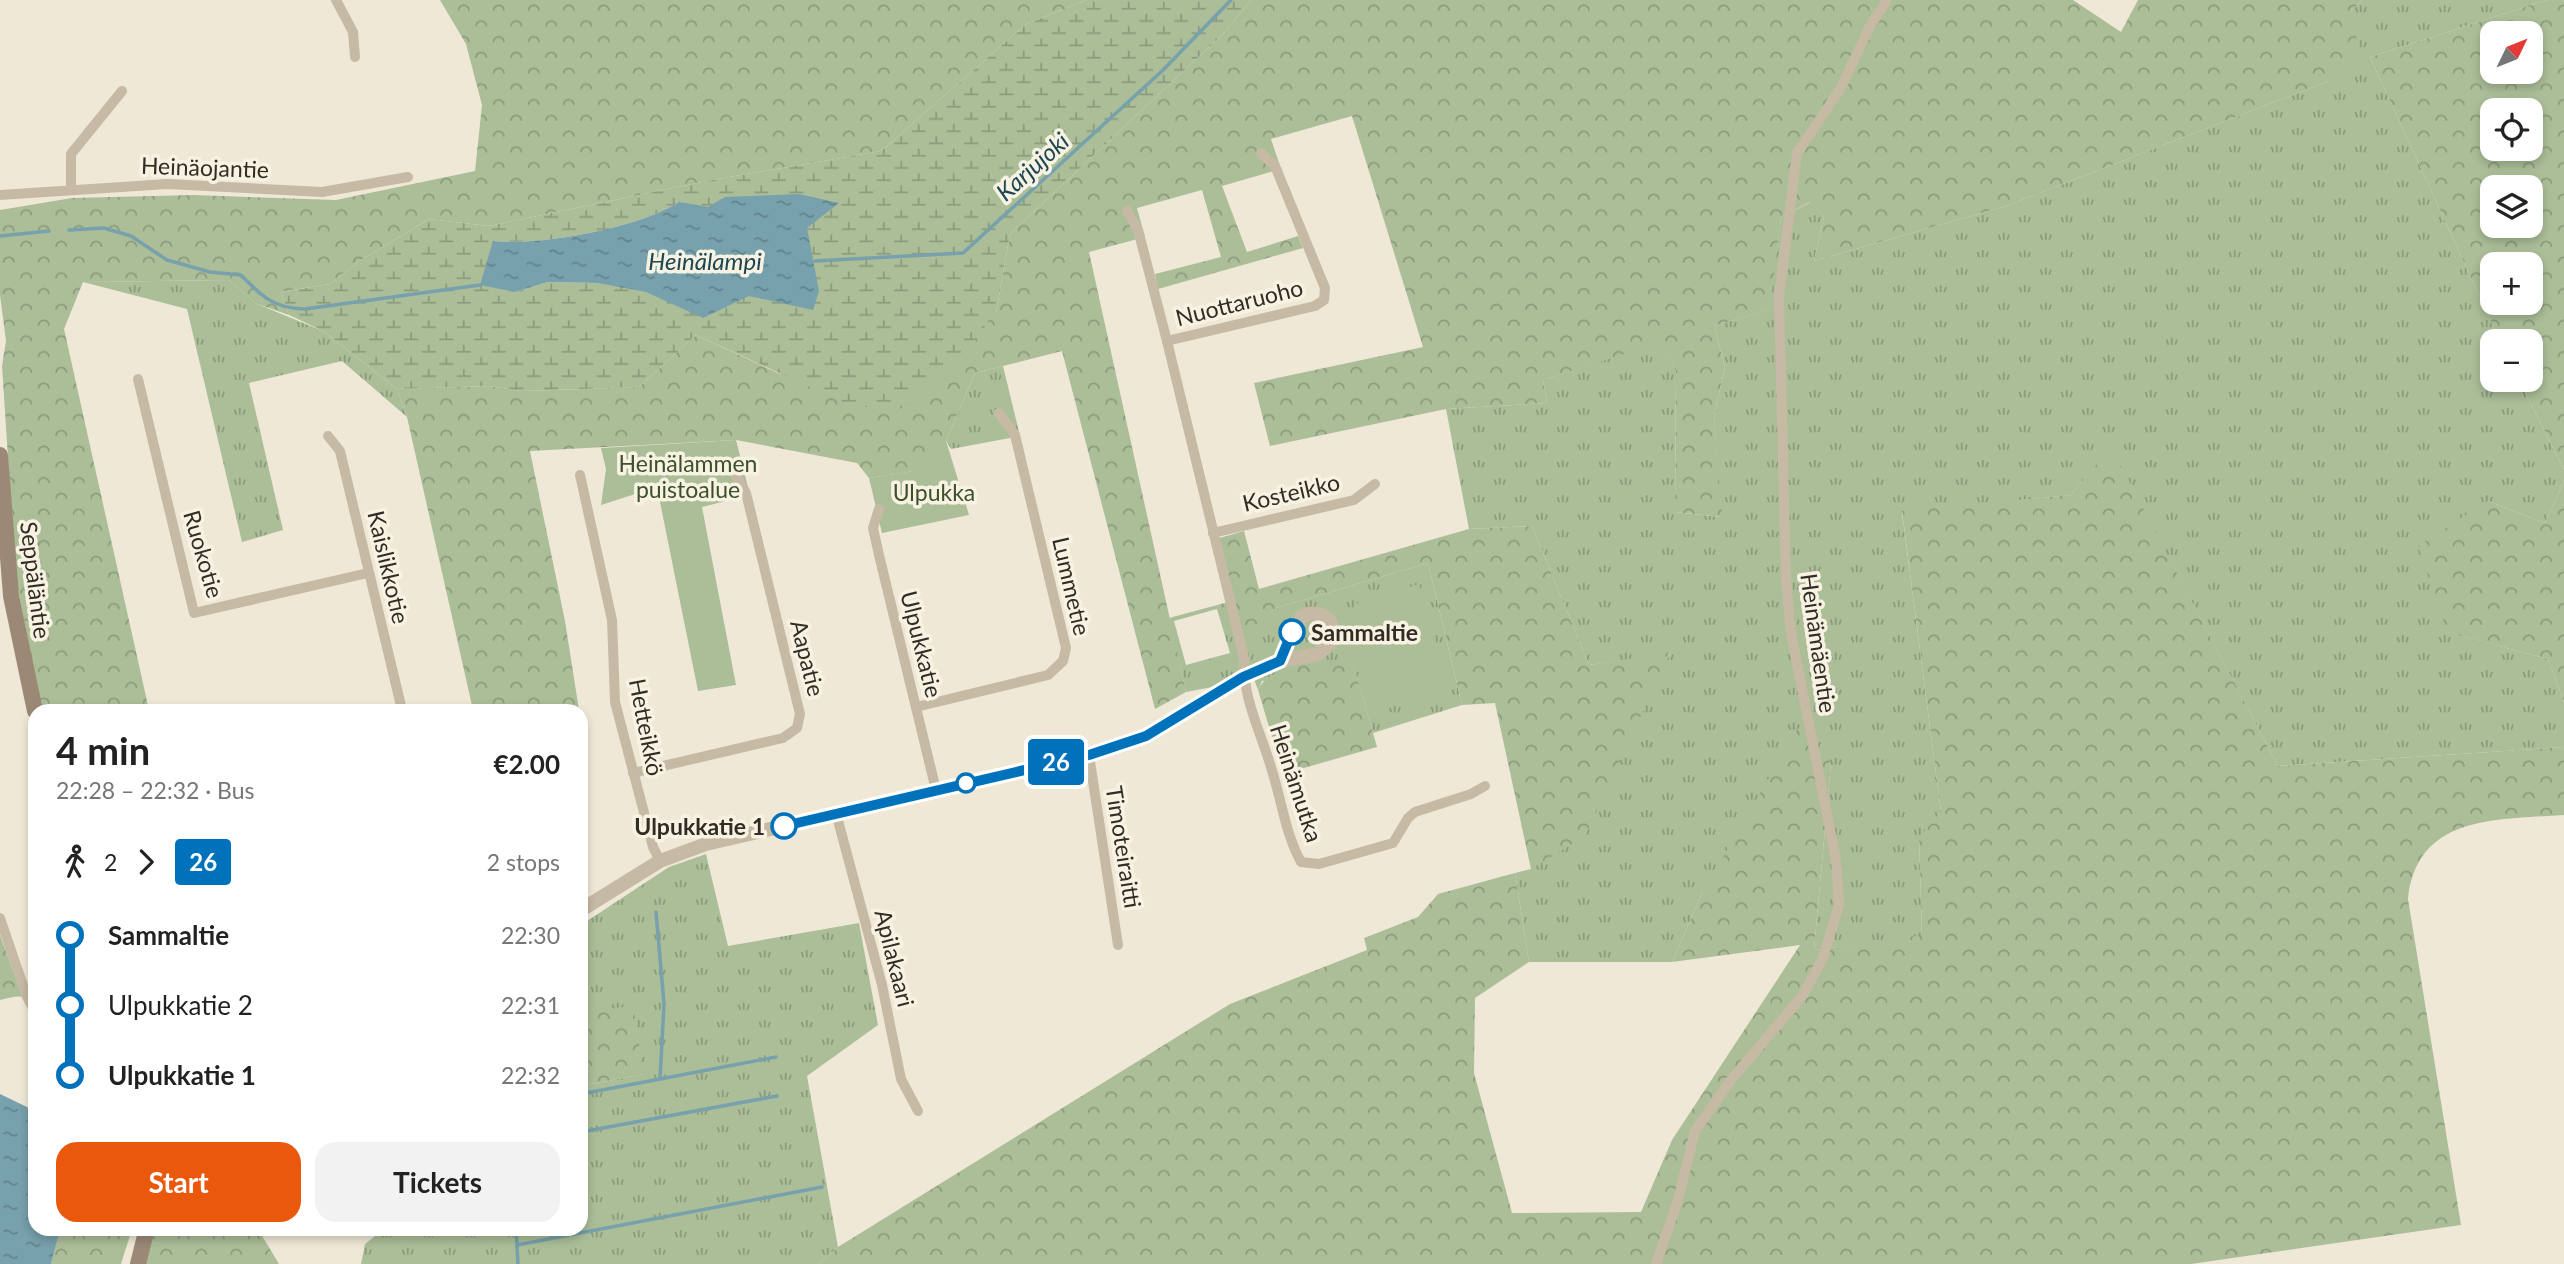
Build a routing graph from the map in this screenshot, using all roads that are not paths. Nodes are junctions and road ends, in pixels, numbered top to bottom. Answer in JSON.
{"nodes":[{"id":1,"x":336,"y":0,"type":"edge"},
{"id":2,"x":1887,"y":0,"type":"edge"},
{"id":3,"x":355,"y":57,"type":"dead end"},
{"id":4,"x":122,"y":91,"type":"dead end"},
{"id":5,"x":1261,"y":153,"type":"dead end"},
{"id":6,"x":408,"y":177,"type":"dead end"},
{"id":7,"x":71,"y":188,"type":"junction"},
{"id":8,"x":0,"y":195,"type":"edge"},
{"id":9,"x":1126,"y":211,"type":"dead end"},
{"id":10,"x":1167,"y":341,"type":"junction"},
{"id":11,"x":138,"y":379,"type":"dead end"},
{"id":12,"x":999,"y":413,"type":"dead end"},
{"id":13,"x":328,"y":436,"type":"dead end"},
{"id":14,"x":0,"y":455,"type":"edge"},
{"id":15,"x":579,"y":475,"type":"dead end"},
{"id":16,"x":736,"y":476,"type":"dead end"},
{"id":17,"x":1375,"y":484,"type":"dead end"},
{"id":18,"x":879,"y":509,"type":"dead end"},
{"id":19,"x":1213,"y":533,"type":"junction"},
{"id":20,"x":368,"y":573,"type":"junction"},
{"id":21,"x":6,"y":596,"type":"edge"},
{"id":22,"x":1280,"y":661,"type":"dead end"},
{"id":23,"x":1243,"y":677,"type":"junction"},
{"id":24,"x":33,"y":704,"type":"edge"},
{"id":25,"x":401,"y":704,"type":"edge"},
{"id":26,"x":916,"y":707,"type":"junction"},
{"id":27,"x":1089,"y":755,"type":"junction"},
{"id":28,"x":633,"y":773,"type":"junction"},
{"id":29,"x":1485,"y":786,"type":"dead end"},
{"id":30,"x":936,"y":790,"type":"junction"},
{"id":31,"x":836,"y":813,"type":"junction"},
{"id":32,"x":660,"y":861,"type":"junction"},
{"id":33,"x":588,"y":906,"type":"edge"},
{"id":34,"x":0,"y":918,"type":"edge"},
{"id":35,"x":1118,"y":945,"type":"dead end"},
{"id":36,"x":28,"y":999,"type":"edge"},
{"id":37,"x":918,"y":1111,"type":"dead end"},
{"id":38,"x":145,"y":1236,"type":"edge"},
{"id":39,"x":138,"y":1264,"type":"edge"},
{"id":40,"x":1656,"y":1264,"type":"edge"}],
"edges":[{"from":1,"to":3,"type":"street"},
{"from":2,"to":40,"type":"street","name":"Heinämäentie"},
{"from":4,"to":7,"type":"street"},
{"from":5,"to":10,"type":"street","name":"Nuottaruoho"},
{"from":6,"to":7,"type":"street","name":"Heinäojantie"},
{"from":7,"to":8,"type":"street","name":"Heinäojantie"},
{"from":9,"to":10,"type":"street"},
{"from":10,"to":19,"type":"street"},
{"from":11,"to":20,"type":"street","name":"Ruokotie"},
{"from":12,"to":26,"type":"street","name":"Lummetie"},
{"from":13,"to":20,"type":"street","name":"Kaislikkotie"},
{"from":14,"to":21,"type":"main road","name":"Seppäläntie"},
{"from":15,"to":28,"type":"street","name":"Hetteikkö"},
{"from":16,"to":28,"type":"street","name":"Aapatie"},
{"from":17,"to":19,"type":"street","name":"Kosteikko"},
{"from":18,"to":26,"type":"street","name":"Ulpukkatie"},
{"from":19,"to":23,"type":"street"},
{"from":20,"to":25,"type":"street","name":"Kaislikkotie"},
{"from":21,"to":24,"type":"main road","name":"Seppäläntie"},
{"from":22,"to":23,"type":"street"},
{"from":23,"to":27,"type":"street"},
{"from":23,"to":29,"type":"street","name":"Heinämutka"},
{"from":26,"to":30,"type":"street","name":"Ulpukkatie"},
{"from":27,"to":30,"type":"street"},
{"from":27,"to":35,"type":"street","name":"Timoteiraitti"},
{"from":28,"to":32,"type":"street","name":"Hetteikkö"},
{"from":30,"to":31,"type":"street"},
{"from":31,"to":32,"type":"street"},
{"from":31,"to":37,"type":"street","name":"Apilakaari"},
{"from":32,"to":33,"type":"street"},
{"from":34,"to":36,"type":"street"},
{"from":38,"to":39,"type":"main road"}]}
